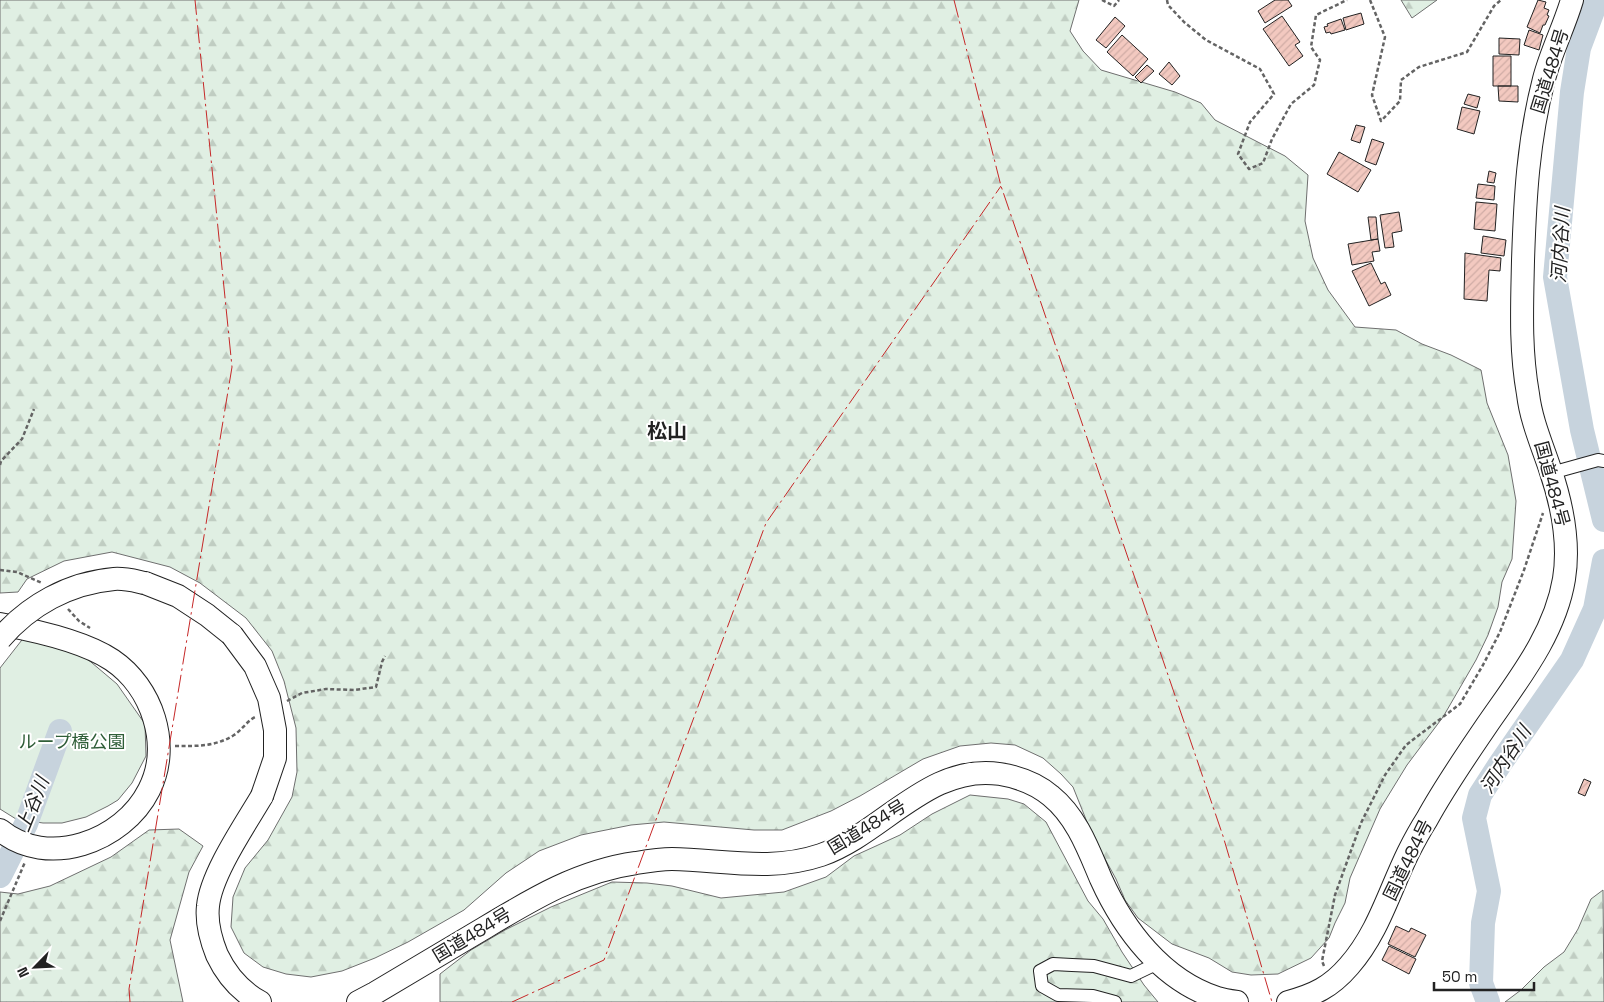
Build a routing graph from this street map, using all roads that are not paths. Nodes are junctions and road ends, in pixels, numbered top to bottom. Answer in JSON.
{"nodes":[{"id":1,"x":1572,"y":0,"type":"edge"},
{"id":2,"x":1601,"y":460,"type":"edge"},
{"id":3,"x":1551,"y":473,"type":"junction"},
{"id":4,"x":0,"y":624,"type":"edge"},
{"id":5,"x":0,"y":639,"type":"edge"},
{"id":6,"x":0,"y":830,"type":"edge"},
{"id":7,"x":1158,"y":963,"type":"junction"},
{"id":8,"x":366,"y":998,"type":"edge"},
{"id":9,"x":260,"y":1002,"type":"edge"},
{"id":10,"x":1115,"y":1002,"type":"edge"},
{"id":11,"x":1237,"y":1002,"type":"edge"},
{"id":12,"x":1288,"y":1002,"type":"edge"}],
"edges":[{"from":1,"to":3,"type":"highway","name":"国道484号"},
{"from":2,"to":3,"type":"street"},
{"from":3,"to":12,"type":"highway","name":"国道484号"},
{"from":4,"to":6,"type":"highway"},
{"from":5,"to":9,"type":"highway","bridge":true},
{"from":7,"to":8,"type":"highway","name":"国道484号"},
{"from":7,"to":10,"type":"street"},
{"from":7,"to":11,"type":"highway","name":"国道484号"}]}
